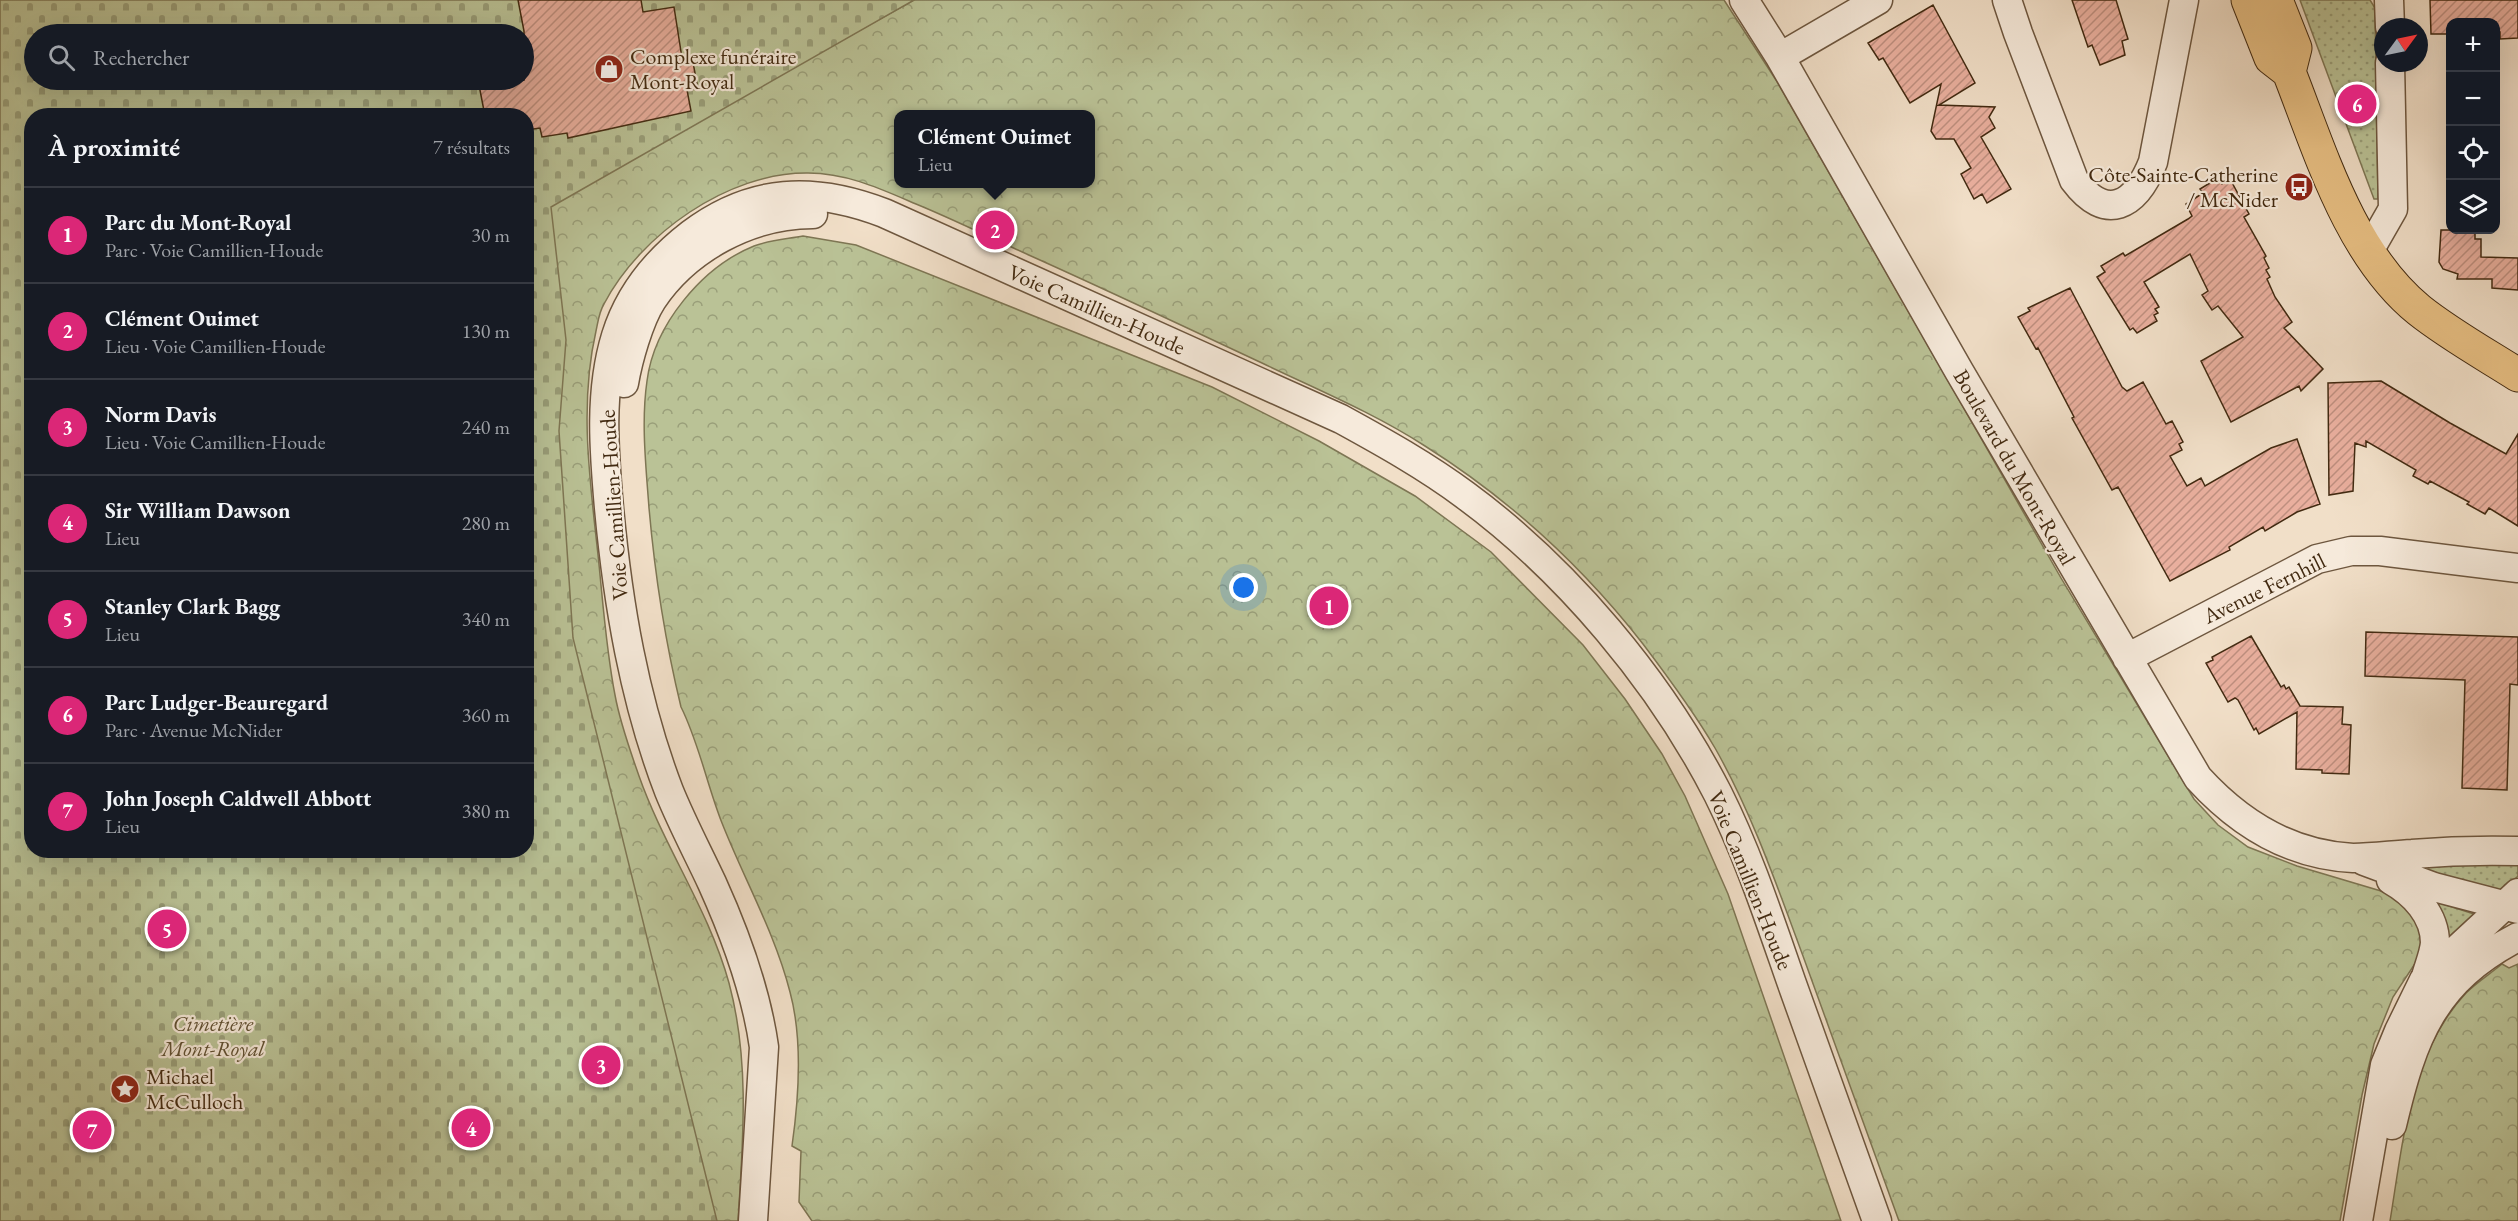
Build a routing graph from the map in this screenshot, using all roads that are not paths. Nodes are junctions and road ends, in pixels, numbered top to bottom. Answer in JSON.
{"nodes":[{"id":1,"x":1744,"y":0,"type":"edge"},
{"id":2,"x":1878,"y":0,"type":"edge"},
{"id":3,"x":2007,"y":0,"type":"edge"},
{"id":4,"x":2184,"y":0,"type":"edge"},
{"id":5,"x":2248,"y":0,"type":"edge"},
{"id":6,"x":2276,"y":0,"type":"edge"},
{"id":7,"x":2389,"y":0,"type":"edge"},
{"id":8,"x":2390,"y":18,"type":"edge"},
{"id":9,"x":1780,"y":57,"type":"junction"},
{"id":10,"x":2289,"y":72,"type":"junction"},
{"id":11,"x":2390,"y":72,"type":"edge"},
{"id":12,"x":2369,"y":251,"type":"junction"},
{"id":13,"x":2518,"y":375,"type":"edge"},
{"id":14,"x":2518,"y":568,"type":"edge"},
{"id":15,"x":2127,"y":658,"type":"junction"},
{"id":16,"x":2518,"y":851,"type":"edge"},
{"id":17,"x":2353,"y":858,"type":"junction"},
{"id":18,"x":2514,"y":903,"type":"edge"},
{"id":19,"x":2518,"y":937,"type":"edge"},
{"id":20,"x":2424,"y":980,"type":"junction"},
{"id":21,"x":753,"y":1221,"type":"edge"},
{"id":22,"x":769,"y":1221,"type":"edge"},
{"id":23,"x":1864,"y":1221,"type":"edge"},
{"id":24,"x":1877,"y":1221,"type":"edge"},
{"id":25,"x":2358,"y":1221,"type":"edge"},
{"id":26,"x":2372,"y":1221,"type":"edge"}],
"edges":[{"from":1,"to":9,"type":"street","name":"Boulevard du Mont-Royal"},
{"from":2,"to":9,"type":"street"},
{"from":3,"to":4,"type":"street"},
{"from":5,"to":10,"type":"main road"},
{"from":6,"to":10,"type":"main road"},
{"from":7,"to":8,"type":"street"},
{"from":9,"to":15,"type":"street","name":"Boulevard du Mont-Royal"},
{"from":10,"to":12,"type":"main road"},
{"from":11,"to":12,"type":"street"},
{"from":12,"to":13,"type":"main road"},
{"from":14,"to":15,"type":"street","name":"Avenue Fernhill"},
{"from":15,"to":17,"type":"street","name":"Boulevard du Mont-Royal"},
{"from":16,"to":17,"type":"street","name":"Boulevard du Mont-Royal"},
{"from":17,"to":18,"type":"street","name":"Boulevard du Mont-Royal"},
{"from":17,"to":20,"type":"street"},
{"from":18,"to":20,"type":"street"},
{"from":19,"to":26,"type":"street"},
{"from":20,"to":25,"type":"street"},
{"from":21,"to":24,"type":"street","name":"Voie Camillien-Houde"},
{"from":22,"to":23,"type":"street","name":"Voie Camillien-Houde"}]}
